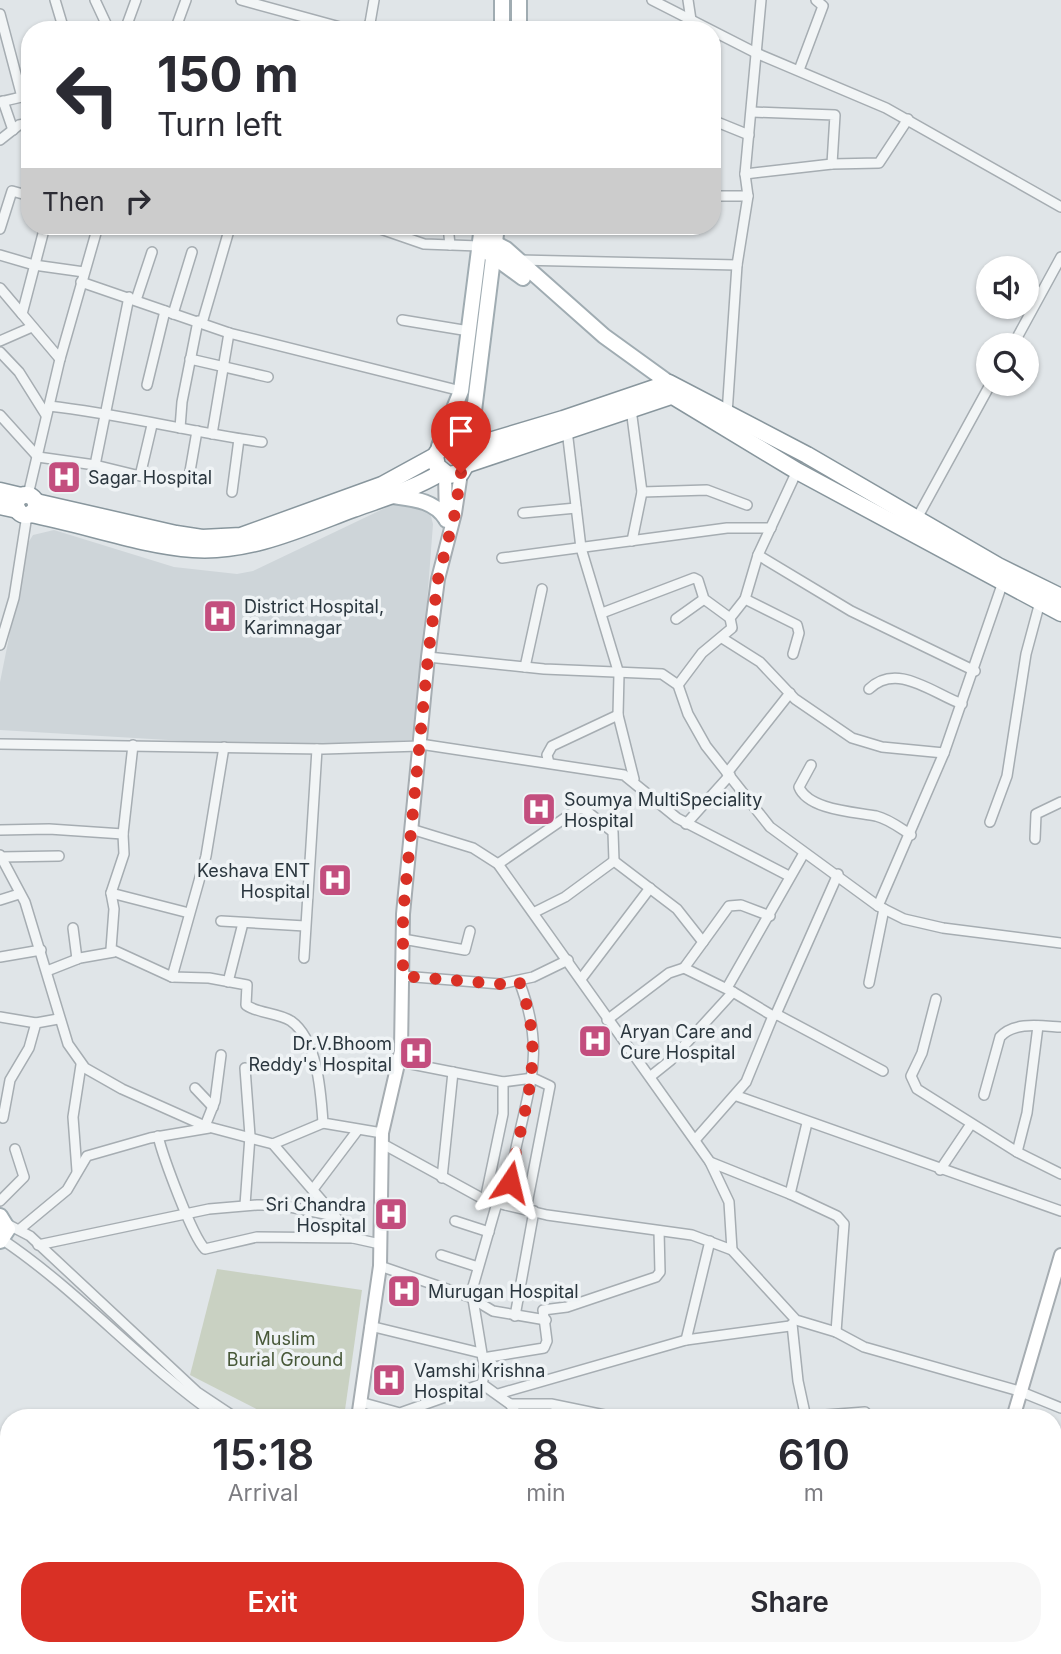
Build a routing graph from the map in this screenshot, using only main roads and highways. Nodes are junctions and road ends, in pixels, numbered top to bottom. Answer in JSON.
{"nodes":[{"id":1,"x":502,"y":0,"type":"edge"},
{"id":2,"x":519,"y":0,"type":"edge"},
{"id":3,"x":502,"y":21,"type":"edge"},
{"id":4,"x":519,"y":21,"type":"edge"},
{"id":5,"x":486,"y":241,"type":"edge"},
{"id":6,"x":671,"y":389,"type":"junction"},
{"id":7,"x":437,"y":451,"type":"junction"},
{"id":8,"x":458,"y":462,"type":"junction"},
{"id":9,"x":0,"y":491,"type":"edge"},
{"id":10,"x":392,"y":496,"type":"junction"},
{"id":11,"x":27,"y":505,"type":"junction"},
{"id":12,"x":0,"y":506,"type":"edge"},
{"id":13,"x":446,"y":519,"type":"road end"},
{"id":14,"x":913,"y":525,"type":"junction"},
{"id":15,"x":1061,"y":597,"type":"edge"},
{"id":16,"x":1061,"y":613,"type":"edge"},
{"id":17,"x":9,"y":1223,"type":"edge"},
{"id":18,"x":1,"y":1241,"type":"edge"}],
"edges":[{"from":1,"to":3,"type":"main road"},
{"from":2,"to":4,"type":"main road"},
{"from":5,"to":6,"type":"main road"},
{"from":5,"to":6,"type":"main road"},
{"from":5,"to":7,"type":"main road"},
{"from":5,"to":8,"type":"main road"},
{"from":6,"to":8,"type":"highway"},
{"from":6,"to":8,"type":"highway"},
{"from":6,"to":14,"type":"highway"},
{"from":6,"to":14,"type":"highway"},
{"from":7,"to":8,"type":"highway"},
{"from":7,"to":8,"type":"highway"},
{"from":7,"to":11,"type":"highway"},
{"from":8,"to":10,"type":"highway"},
{"from":9,"to":11,"type":"highway"},
{"from":10,"to":11,"type":"highway"},
{"from":10,"to":13,"type":"main road"},
{"from":11,"to":12,"type":"highway"},
{"from":14,"to":15,"type":"highway"},
{"from":14,"to":16,"type":"highway"},
{"from":17,"to":18,"type":"main road"}]}
